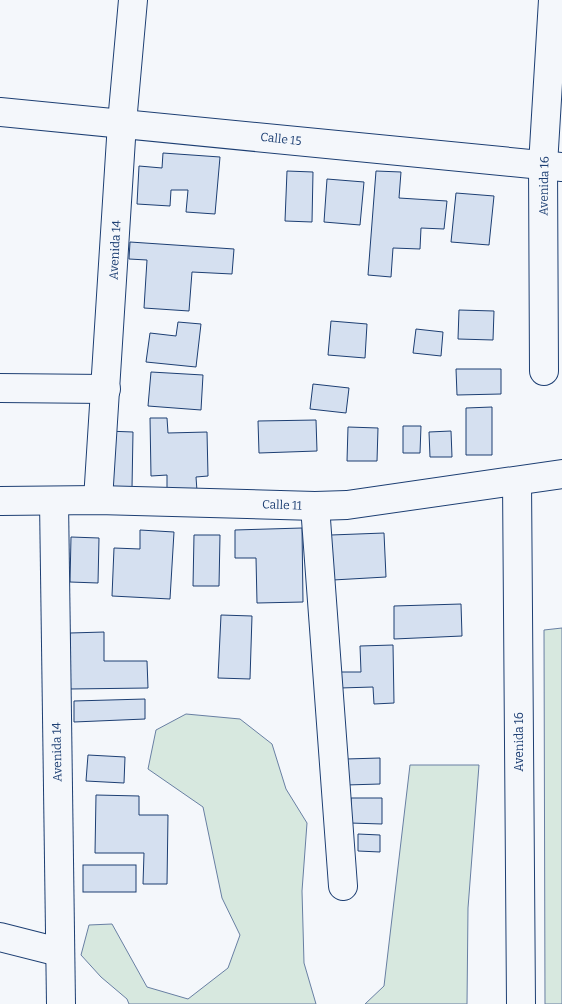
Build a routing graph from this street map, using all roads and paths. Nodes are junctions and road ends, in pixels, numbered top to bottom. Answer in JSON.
{"nodes":[{"id":1,"x":133,"y":0,"type":"edge"},
{"id":2,"x":553,"y":0,"type":"edge"},
{"id":3,"x":0,"y":112,"type":"edge"},
{"id":4,"x":122,"y":123,"type":"junction"},
{"id":5,"x":553,"y":166,"type":"edge"},
{"id":6,"x":544,"y":372,"type":"dead end"},
{"id":7,"x":0,"y":388,"type":"edge"},
{"id":8,"x":106,"y":389,"type":"junction"},
{"id":9,"x":562,"y":474,"type":"edge"},
{"id":10,"x":516,"y":481,"type":"junction"},
{"id":11,"x":98,"y":500,"type":"junction"},
{"id":12,"x":0,"y":501,"type":"edge"},
{"id":13,"x":54,"y":501,"type":"junction"},
{"id":14,"x":315,"y":506,"type":"junction"},
{"id":15,"x":343,"y":886,"type":"dead end"},
{"id":16,"x":0,"y":937,"type":"edge"},
{"id":17,"x":59,"y":952,"type":"junction"},
{"id":18,"x":61,"y":1004,"type":"edge"},
{"id":19,"x":521,"y":1004,"type":"edge"}],
"edges":[{"from":1,"to":4,"type":"street","name":"Avenida 14"},
{"from":2,"to":5,"type":"street","name":"Avenida 16"},
{"from":3,"to":4,"type":"street","name":"Calle 15"},
{"from":4,"to":5,"type":"street","name":"Calle 15"},
{"from":4,"to":8,"type":"street","name":"Avenida 14"},
{"from":5,"to":6,"type":"street","name":"Avenida 16"},
{"from":7,"to":8,"type":"street"},
{"from":8,"to":11,"type":"street","name":"Avenida 14"},
{"from":9,"to":10,"type":"street","name":"Calle 11"},
{"from":10,"to":14,"type":"street","name":"Calle 11"},
{"from":10,"to":19,"type":"street","name":"Avenida 16"},
{"from":11,"to":13,"type":"street","name":"Calle 11"},
{"from":11,"to":14,"type":"street","name":"Calle 11"},
{"from":12,"to":13,"type":"street","name":"Calle 11"},
{"from":13,"to":17,"type":"street","name":"Avenida 14"},
{"from":14,"to":15,"type":"street"},
{"from":16,"to":17,"type":"street"},
{"from":17,"to":18,"type":"street","name":"Avenida 14"}]}
